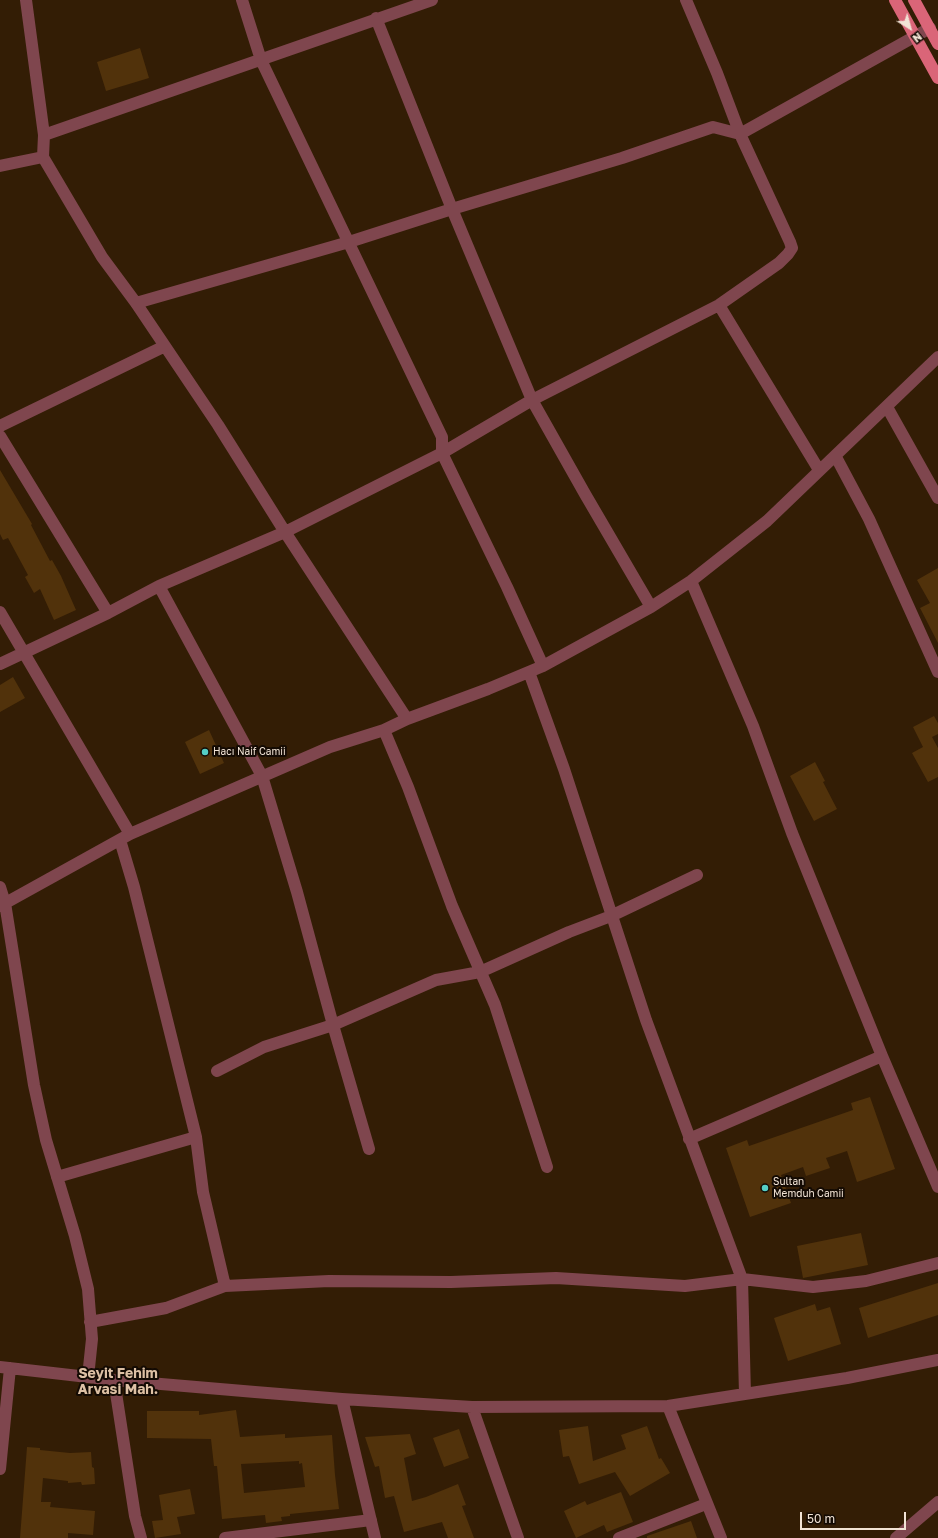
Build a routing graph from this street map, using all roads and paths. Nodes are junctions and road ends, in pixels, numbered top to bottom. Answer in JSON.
{"nodes":[{"id":1,"x":26,"y":0,"type":"edge"},
{"id":2,"x":242,"y":0,"type":"edge"},
{"id":3,"x":432,"y":0,"type":"edge"},
{"id":4,"x":686,"y":0,"type":"edge"},
{"id":5,"x":895,"y":0,"type":"edge"},
{"id":6,"x":914,"y":0,"type":"edge"},
{"id":7,"x":376,"y":18,"type":"junction"},
{"id":8,"x":930,"y":28,"type":"junction"},
{"id":9,"x":915,"y":36,"type":"junction"},
{"id":10,"x":938,"y":44,"type":"edge"},
{"id":11,"x":261,"y":60,"type":"junction"},
{"id":12,"x":938,"y":78,"type":"edge"},
{"id":13,"x":740,"y":134,"type":"junction"},
{"id":14,"x":44,"y":135,"type":"junction"},
{"id":15,"x":43,"y":157,"type":"junction"},
{"id":16,"x":0,"y":166,"type":"edge"},
{"id":17,"x":452,"y":209,"type":"junction"},
{"id":18,"x":349,"y":242,"type":"junction"},
{"id":19,"x":136,"y":303,"type":"junction"},
{"id":20,"x":719,"y":305,"type":"junction"},
{"id":21,"x":165,"y":346,"type":"junction"},
{"id":22,"x":938,"y":357,"type":"edge"},
{"id":23,"x":532,"y":400,"type":"junction"},
{"id":24,"x":887,"y":407,"type":"junction"},
{"id":25,"x":0,"y":426,"type":"edge"},
{"id":26,"x":0,"y":436,"type":"edge"},
{"id":27,"x":442,"y":453,"type":"junction"},
{"id":28,"x":836,"y":457,"type":"junction"},
{"id":29,"x":819,"y":470,"type":"junction"},
{"id":30,"x":938,"y":498,"type":"edge"},
{"id":31,"x":285,"y":532,"type":"junction"},
{"id":32,"x":691,"y":582,"type":"junction"},
{"id":33,"x":158,"y":586,"type":"junction"},
{"id":34,"x":651,"y":607,"type":"junction"},
{"id":35,"x":0,"y":612,"type":"edge"},
{"id":36,"x":108,"y":613,"type":"junction"},
{"id":37,"x":24,"y":653,"type":"junction"},
{"id":38,"x":0,"y":664,"type":"edge"},
{"id":39,"x":543,"y":666,"type":"junction"},
{"id":40,"x":529,"y":672,"type":"junction"},
{"id":41,"x":938,"y":672,"type":"edge"},
{"id":42,"x":407,"y":718,"type":"junction"},
{"id":43,"x":384,"y":730,"type":"junction"},
{"id":44,"x":262,"y":776,"type":"junction"},
{"id":45,"x":125,"y":837,"type":"junction"},
{"id":46,"x":697,"y":875,"type":"dead end"},
{"id":47,"x":0,"y":887,"type":"edge"},
{"id":48,"x":3,"y":904,"type":"edge"},
{"id":49,"x":611,"y":916,"type":"junction"},
{"id":50,"x":480,"y":972,"type":"junction"},
{"id":51,"x":333,"y":1025,"type":"junction"},
{"id":52,"x":882,"y":1056,"type":"junction"},
{"id":53,"x":217,"y":1071,"type":"dead end"},
{"id":54,"x":196,"y":1138,"type":"junction"},
{"id":55,"x":689,"y":1139,"type":"junction"},
{"id":56,"x":369,"y":1149,"type":"dead end"},
{"id":57,"x":547,"y":1167,"type":"dead end"},
{"id":58,"x":56,"y":1177,"type":"junction"},
{"id":59,"x":938,"y":1187,"type":"edge"},
{"id":60,"x":938,"y":1263,"type":"edge"},
{"id":61,"x":742,"y":1279,"type":"junction"},
{"id":62,"x":225,"y":1286,"type":"junction"},
{"id":63,"x":90,"y":1322,"type":"junction"},
{"id":64,"x":938,"y":1360,"type":"edge"},
{"id":65,"x":5,"y":1367,"type":"edge"},
{"id":66,"x":88,"y":1377,"type":"junction"},
{"id":67,"x":114,"y":1380,"type":"junction"},
{"id":68,"x":744,"y":1394,"type":"junction"},
{"id":69,"x":342,"y":1399,"type":"junction"},
{"id":70,"x":668,"y":1406,"type":"junction"},
{"id":71,"x":472,"y":1407,"type":"junction"},
{"id":72,"x":0,"y":1469,"type":"edge"},
{"id":73,"x":938,"y":1502,"type":"edge"},
{"id":74,"x":706,"y":1504,"type":"junction"},
{"id":75,"x":371,"y":1520,"type":"junction"},
{"id":76,"x":141,"y":1538,"type":"edge"},
{"id":77,"x":226,"y":1538,"type":"edge"},
{"id":78,"x":375,"y":1538,"type":"edge"},
{"id":79,"x":518,"y":1538,"type":"edge"},
{"id":80,"x":619,"y":1538,"type":"edge"},
{"id":81,"x":721,"y":1538,"type":"edge"},
{"id":82,"x":896,"y":1538,"type":"edge"}],
"edges":[{"from":1,"to":14,"type":"street"},
{"from":2,"to":11,"type":"street"},
{"from":3,"to":7,"type":"street"},
{"from":4,"to":13,"type":"street"},
{"from":5,"to":9,"type":"main road"},
{"from":6,"to":8,"type":"main road"},
{"from":7,"to":11,"type":"street"},
{"from":7,"to":17,"type":"street"},
{"from":8,"to":9,"type":"street"},
{"from":8,"to":10,"type":"main road"},
{"from":9,"to":12,"type":"main road"},
{"from":9,"to":13,"type":"street"},
{"from":11,"to":14,"type":"street"},
{"from":11,"to":18,"type":"street"},
{"from":13,"to":17,"type":"street"},
{"from":13,"to":20,"type":"street"},
{"from":14,"to":15,"type":"street"},
{"from":15,"to":16,"type":"street"},
{"from":15,"to":19,"type":"street"},
{"from":17,"to":18,"type":"street"},
{"from":17,"to":23,"type":"street"},
{"from":18,"to":19,"type":"street"},
{"from":18,"to":27,"type":"street"},
{"from":19,"to":21,"type":"street"},
{"from":20,"to":23,"type":"street"},
{"from":20,"to":29,"type":"street"},
{"from":21,"to":25,"type":"street"},
{"from":21,"to":31,"type":"street"},
{"from":22,"to":24,"type":"street"},
{"from":23,"to":27,"type":"street"},
{"from":23,"to":34,"type":"street"},
{"from":24,"to":28,"type":"street"},
{"from":24,"to":30,"type":"street"},
{"from":26,"to":36,"type":"street"},
{"from":27,"to":31,"type":"street"},
{"from":27,"to":39,"type":"street"},
{"from":28,"to":29,"type":"street"},
{"from":28,"to":41,"type":"street"},
{"from":29,"to":32,"type":"street"},
{"from":31,"to":33,"type":"street"},
{"from":31,"to":42,"type":"street"},
{"from":32,"to":34,"type":"street"},
{"from":32,"to":52,"type":"street"},
{"from":33,"to":36,"type":"street"},
{"from":33,"to":44,"type":"street"},
{"from":34,"to":39,"type":"street"},
{"from":35,"to":37,"type":"street"},
{"from":36,"to":37,"type":"street"},
{"from":37,"to":38,"type":"street"},
{"from":37,"to":45,"type":"street"},
{"from":39,"to":40,"type":"street"},
{"from":40,"to":42,"type":"street"},
{"from":40,"to":49,"type":"street"},
{"from":42,"to":43,"type":"street"},
{"from":43,"to":44,"type":"street"},
{"from":43,"to":50,"type":"street"},
{"from":44,"to":45,"type":"street"},
{"from":44,"to":51,"type":"street"},
{"from":45,"to":48,"type":"street"},
{"from":45,"to":54,"type":"street"},
{"from":46,"to":49,"type":"street"},
{"from":47,"to":48,"type":"street"},
{"from":48,"to":58,"type":"street"},
{"from":49,"to":50,"type":"street"},
{"from":49,"to":55,"type":"street"},
{"from":50,"to":51,"type":"street"},
{"from":50,"to":57,"type":"street"},
{"from":51,"to":53,"type":"street"},
{"from":51,"to":56,"type":"street"},
{"from":52,"to":55,"type":"street"},
{"from":52,"to":59,"type":"street"},
{"from":54,"to":58,"type":"street"},
{"from":54,"to":62,"type":"street"},
{"from":55,"to":61,"type":"street"},
{"from":58,"to":63,"type":"street"},
{"from":60,"to":61,"type":"street"},
{"from":61,"to":62,"type":"street"},
{"from":61,"to":68,"type":"street"},
{"from":62,"to":63,"type":"street"},
{"from":63,"to":66,"type":"street"},
{"from":64,"to":68,"type":"street"},
{"from":65,"to":66,"type":"street"},
{"from":65,"to":72,"type":"street"},
{"from":66,"to":67,"type":"street"},
{"from":67,"to":69,"type":"street"},
{"from":67,"to":76,"type":"street"},
{"from":68,"to":70,"type":"street"},
{"from":69,"to":71,"type":"street"},
{"from":69,"to":75,"type":"street"},
{"from":70,"to":71,"type":"street"},
{"from":70,"to":74,"type":"street"},
{"from":71,"to":79,"type":"street"},
{"from":73,"to":82,"type":"street"},
{"from":74,"to":80,"type":"street"},
{"from":74,"to":81,"type":"street"},
{"from":75,"to":77,"type":"street"},
{"from":75,"to":78,"type":"street"}]}
